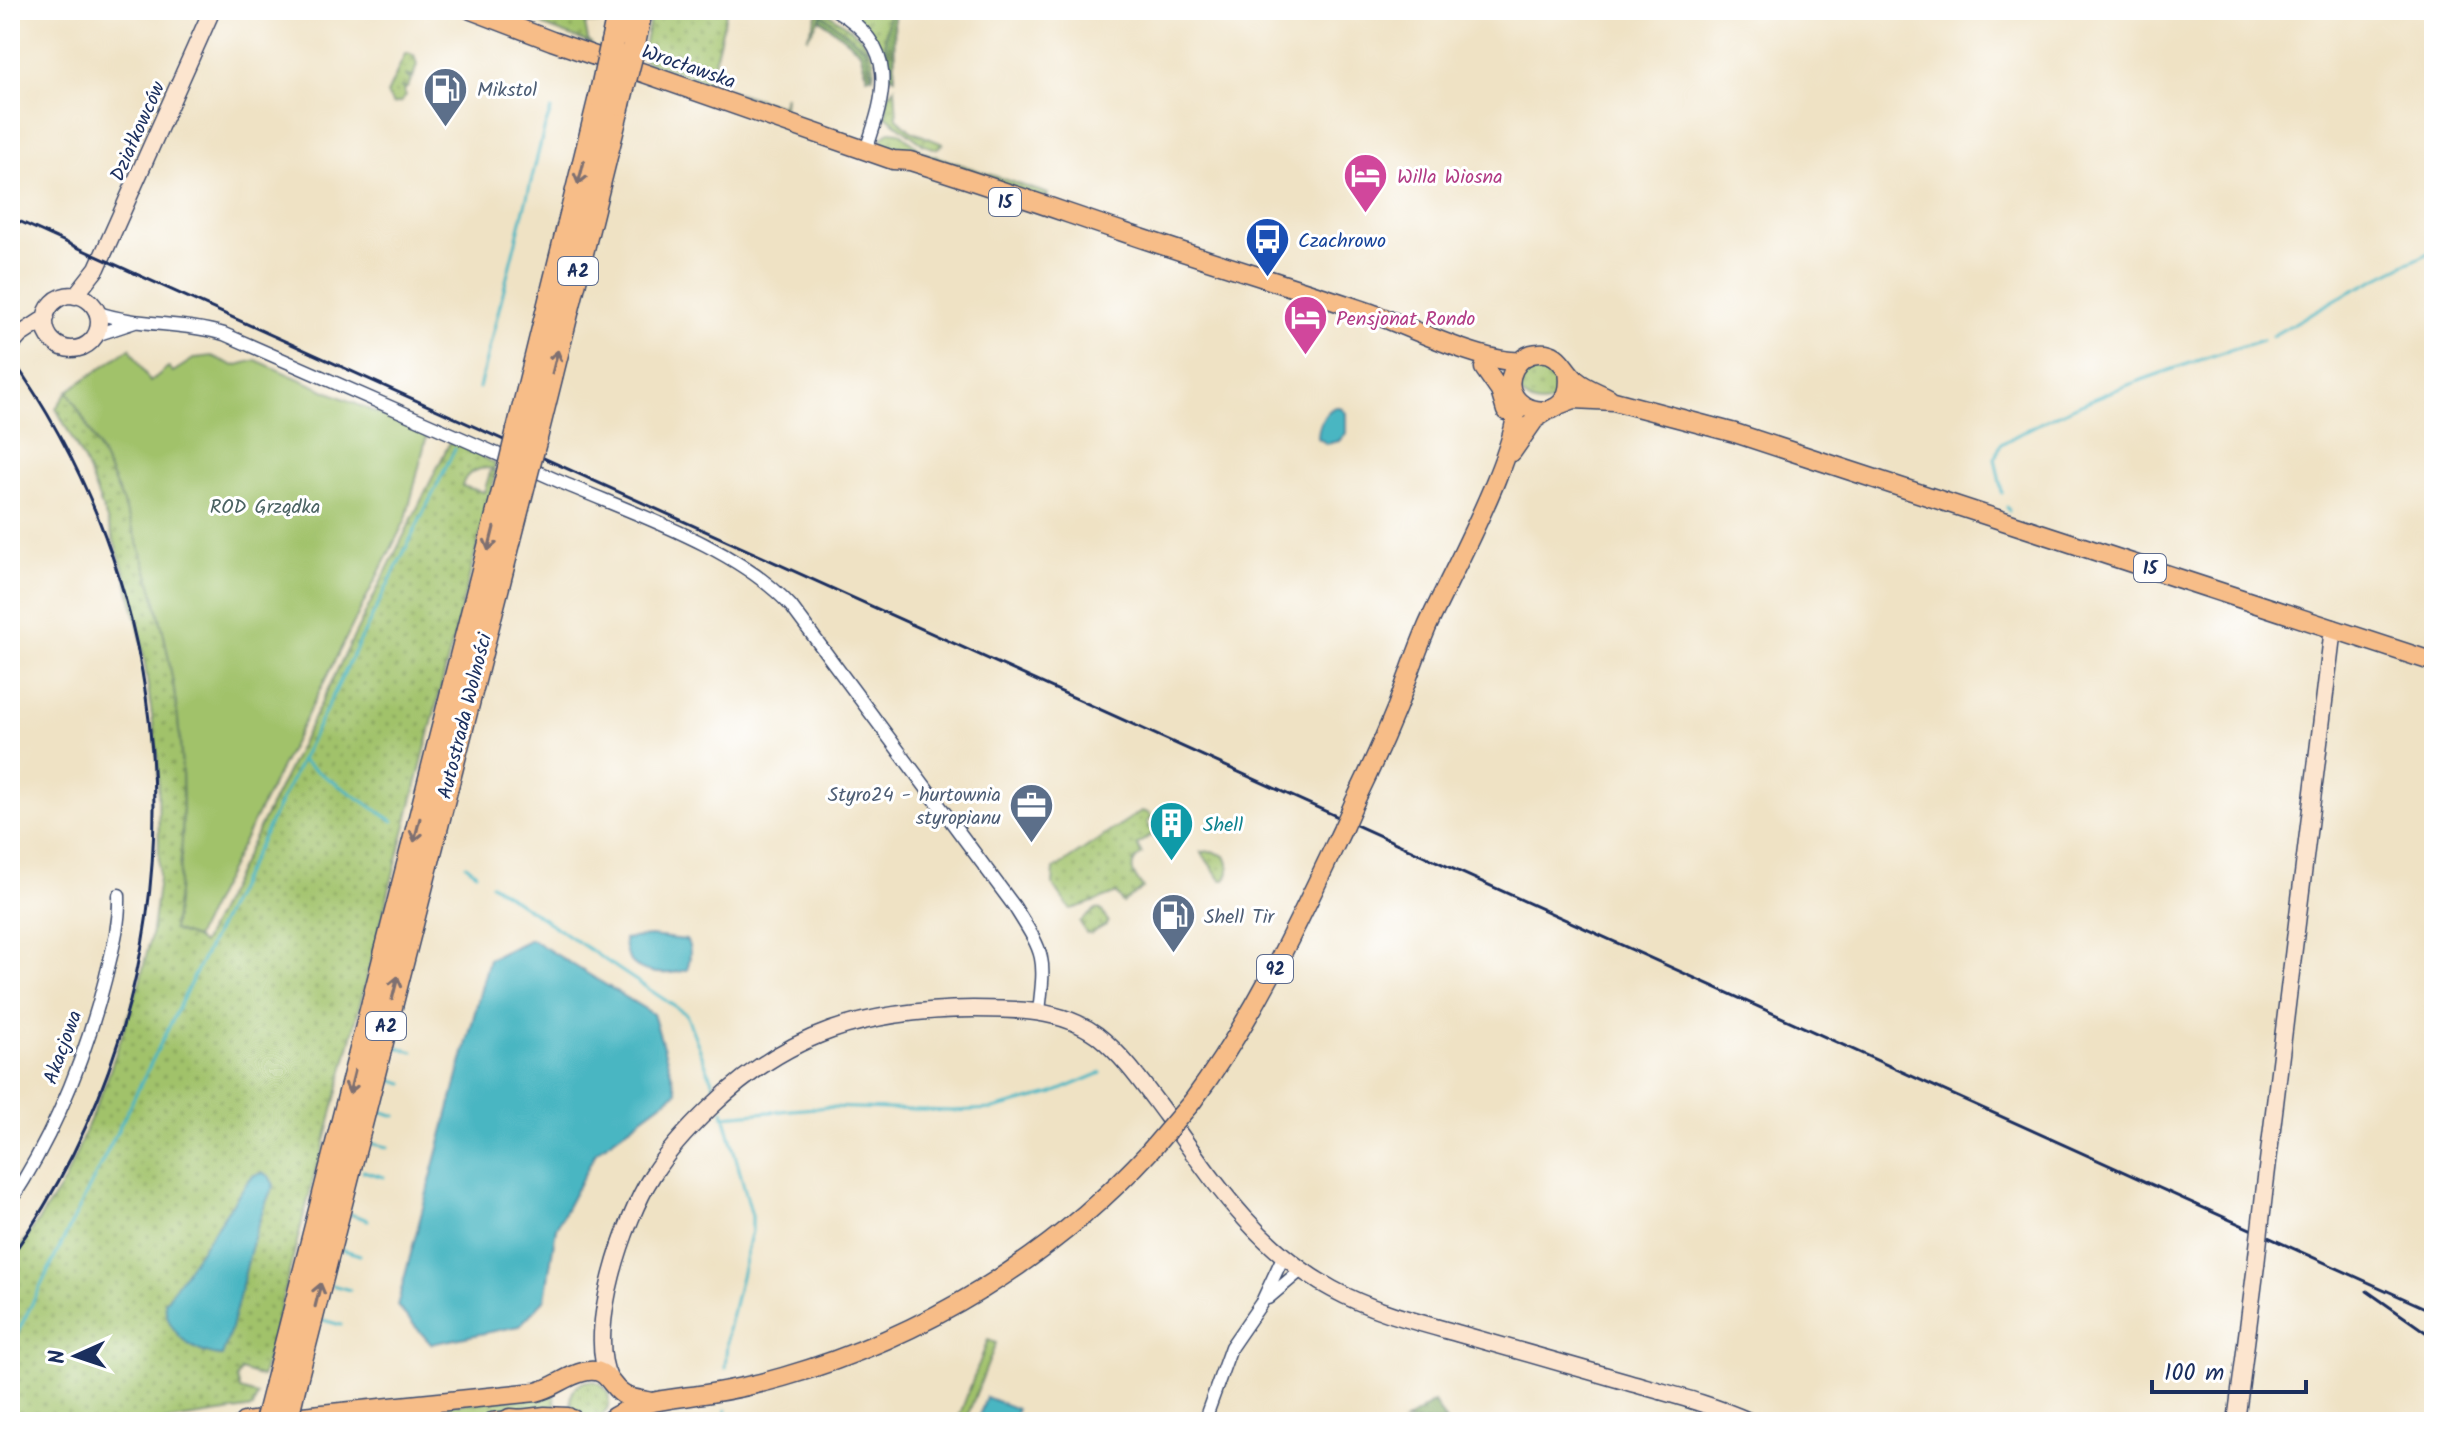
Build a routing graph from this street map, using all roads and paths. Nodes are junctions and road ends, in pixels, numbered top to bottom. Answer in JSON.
{"nodes":[{"id":1,"x":212,"y":10,"type":"edge"},
{"id":2,"x":471,"y":10,"type":"edge"},
{"id":3,"x":619,"y":10,"type":"edge"},
{"id":4,"x":641,"y":10,"type":"edge"},
{"id":5,"x":836,"y":10,"type":"edge"},
{"id":6,"x":622,"y":45,"type":"junction"},
{"id":7,"x":866,"y":150,"type":"junction"},
{"id":8,"x":87,"y":303,"type":"junction"},
{"id":9,"x":46,"y":318,"type":"junction"},
{"id":10,"x":135,"y":322,"type":"junction"},
{"id":11,"x":96,"y":335,"type":"junction"},
{"id":12,"x":51,"y":339,"type":"junction"},
{"id":13,"x":12,"y":344,"type":"edge"},
{"id":14,"x":1462,"y":349,"type":"junction"},
{"id":15,"x":1520,"y":361,"type":"junction"},
{"id":16,"x":1484,"y":368,"type":"junction"},
{"id":17,"x":1568,"y":371,"type":"junction"},
{"id":18,"x":1513,"y":391,"type":"junction"},
{"id":19,"x":1614,"y":401,"type":"junction"},
{"id":20,"x":1555,"y":407,"type":"junction"},
{"id":21,"x":1500,"y":470,"type":"junction"},
{"id":22,"x":2333,"y":628,"type":"junction"},
{"id":23,"x":2434,"y":662,"type":"edge"},
{"id":24,"x":119,"y":895,"type":"dead end"},
{"id":25,"x":1039,"y":1011,"type":"junction"},
{"id":26,"x":10,"y":1202,"type":"edge"},
{"id":27,"x":1283,"y":1257,"type":"junction"},
{"id":28,"x":1301,"y":1270,"type":"junction"},
{"id":29,"x":1262,"y":1302,"type":"junction"},
{"id":30,"x":602,"y":1334,"type":"junction"},
{"id":31,"x":577,"y":1374,"type":"junction"},
{"id":32,"x":286,"y":1381,"type":"junction"},
{"id":33,"x":613,"y":1384,"type":"junction"},
{"id":34,"x":654,"y":1402,"type":"junction"},
{"id":35,"x":609,"y":1420,"type":"edge"},
{"id":36,"x":501,"y":1421,"type":"edge"},
{"id":37,"x":572,"y":1421,"type":"edge"},
{"id":38,"x":244,"y":1422,"type":"edge"},
{"id":39,"x":266,"y":1422,"type":"edge"},
{"id":40,"x":286,"y":1422,"type":"edge"},
{"id":41,"x":536,"y":1422,"type":"edge"},
{"id":42,"x":1204,"y":1422,"type":"edge"},
{"id":43,"x":1751,"y":1422,"type":"edge"},
{"id":44,"x":2236,"y":1422,"type":"edge"}],
"edges":[{"from":1,"to":8,"type":"street","name":"Działkowców"},
{"from":2,"to":7,"type":"main road","name":"Wrocławska","number":"15"},
{"from":3,"to":6,"type":"highway","name":"Autostrada Wolności","number":"A2"},
{"from":4,"to":6,"type":"highway","name":"Autostrada Wolności","number":"A2"},
{"from":5,"to":7,"type":"street"},
{"from":6,"to":32,"type":"highway","name":"Autostrada Wolności","number":"A2","bridge":true},
{"from":7,"to":14,"type":"main road","name":"Wrocławska","number":"15"},
{"from":8,"to":9,"type":"street"},
{"from":8,"to":10,"type":"street"},
{"from":8,"to":11,"type":"street"},
{"from":9,"to":12,"type":"street"},
{"from":9,"to":13,"type":"street"},
{"from":10,"to":11,"type":"street"},
{"from":10,"to":25,"type":"street"},
{"from":11,"to":12,"type":"street"},
{"from":12,"to":13,"type":"street"},
{"from":14,"to":15,"type":"main road","name":"Wrocławska","number":"15"},
{"from":14,"to":16,"type":"main road","name":"Wrocławska","number":"15"},
{"from":15,"to":17,"type":"main road","number":"15"},
{"from":15,"to":18,"type":"main road"},
{"from":16,"to":18,"type":"main road","name":"Wrocławska","number":"15"},
{"from":16,"to":21,"type":"main road","number":"92"},
{"from":17,"to":19,"type":"main road","number":"15"},
{"from":17,"to":20,"type":"main road"},
{"from":18,"to":20,"type":"main road","number":"15"},
{"from":18,"to":21,"type":"main road","number":"92"},
{"from":19,"to":20,"type":"main road","number":"15"},
{"from":19,"to":22,"type":"main road","number":"15"},
{"from":20,"to":21,"type":"main road","number":"92"},
{"from":21,"to":34,"type":"main road","number":"92","bridge":true},
{"from":22,"to":23,"type":"main road","number":"15"},
{"from":22,"to":44,"type":"street","bridge":true},
{"from":24,"to":26,"type":"street","name":"Akacjowa"},
{"from":25,"to":27,"type":"street"},
{"from":25,"to":30,"type":"street"},
{"from":27,"to":28,"type":"street"},
{"from":27,"to":29,"type":"street"},
{"from":28,"to":29,"type":"street"},
{"from":28,"to":43,"type":"street"},
{"from":29,"to":42,"type":"street"},
{"from":30,"to":31,"type":"street"},
{"from":30,"to":33,"type":"street"},
{"from":31,"to":33,"type":"main road","number":"92"},
{"from":31,"to":37,"type":"main road"},
{"from":31,"to":38,"type":"main road"},
{"from":32,"to":39,"type":"highway","name":"Autostrada Wolności","number":"A2","bridge":true},
{"from":32,"to":40,"type":"highway","name":"Autostrada Wolności","number":"A2","bridge":true},
{"from":33,"to":34,"type":"main road","number":"92"},
{"from":33,"to":35,"type":"main road","number":"92"},
{"from":34,"to":35,"type":"main road","number":"92"},
{"from":36,"to":37,"type":"main road"},
{"from":36,"to":41,"type":"highway"}]}
